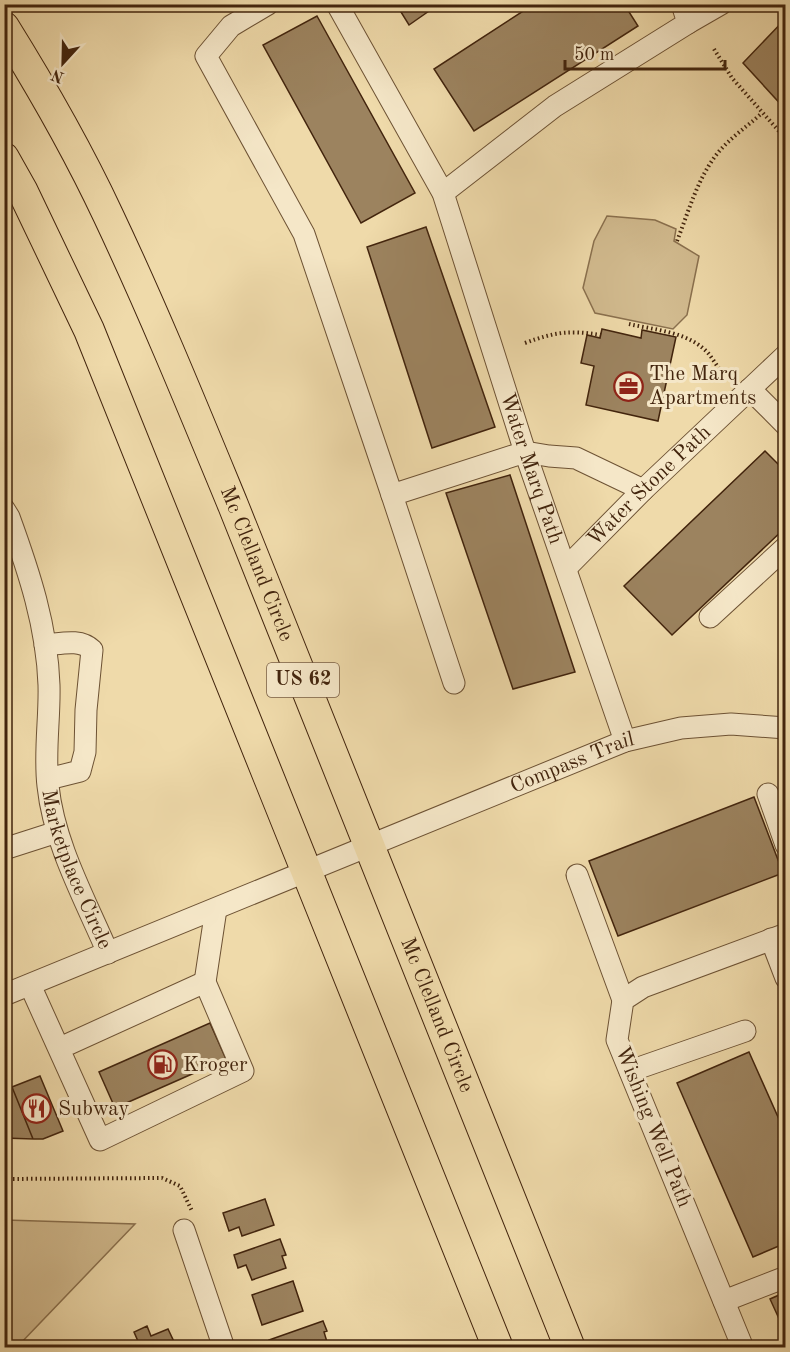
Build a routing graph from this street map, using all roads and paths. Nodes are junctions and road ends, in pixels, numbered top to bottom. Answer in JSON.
{"nodes":[{"id":1,"x":268,"y":4,"type":"edge"},
{"id":2,"x":337,"y":4,"type":"edge"},
{"id":3,"x":721,"y":4,"type":"edge"},
{"id":4,"x":685,"y":14,"type":"edge"},
{"id":5,"x":4,"y":27,"type":"edge"},
{"id":6,"x":714,"y":49,"type":"dead end"},
{"id":7,"x":762,"y":114,"type":"junction"},
{"id":8,"x":786,"y":139,"type":"edge"},
{"id":9,"x":4,"y":158,"type":"edge"},
{"id":10,"x":443,"y":193,"type":"junction"},
{"id":11,"x":677,"y":241,"type":"dead end"},
{"id":12,"x":629,"y":324,"type":"dead end"},
{"id":13,"x":601,"y":335,"type":"dead end"},
{"id":14,"x":525,"y":344,"type":"dead end"},
{"id":15,"x":786,"y":355,"type":"edge"},
{"id":16,"x":722,"y":372,"type":"dead end"},
{"id":17,"x":750,"y":389,"type":"junction"},
{"id":18,"x":786,"y":425,"type":"edge"},
{"id":19,"x":525,"y":452,"type":"junction"},
{"id":20,"x":643,"y":490,"type":"junction"},
{"id":21,"x":392,"y":495,"type":"junction"},
{"id":22,"x":4,"y":509,"type":"edge"},
{"id":23,"x":786,"y":547,"type":"edge"},
{"id":24,"x":566,"y":568,"type":"junction"},
{"id":25,"x":710,"y":617,"type":"dead end"},
{"id":26,"x":45,"y":645,"type":"junction"},
{"id":27,"x":454,"y":683,"type":"dead end"},
{"id":28,"x":786,"y":728,"type":"edge"},
{"id":29,"x":625,"y":741,"type":"junction"},
{"id":30,"x":48,"y":779,"type":"junction"},
{"id":31,"x":768,"y":794,"type":"dead end"},
{"id":32,"x":57,"y":832,"type":"junction"},
{"id":33,"x":786,"y":845,"type":"edge"},
{"id":34,"x":368,"y":846,"type":"junction"},
{"id":35,"x":4,"y":849,"type":"edge"},
{"id":36,"x":307,"y":872,"type":"junction"},
{"id":37,"x":577,"y":875,"type":"dead end"},
{"id":38,"x":216,"y":909,"type":"junction"},
{"id":39,"x":778,"y":937,"type":"edge"},
{"id":40,"x":108,"y":953,"type":"junction"},
{"id":41,"x":786,"y":978,"type":"edge"},
{"id":42,"x":205,"y":982,"type":"junction"},
{"id":43,"x":30,"y":985,"type":"junction"},
{"id":44,"x":4,"y":995,"type":"edge"},
{"id":45,"x":623,"y":1000,"type":"junction"},
{"id":46,"x":745,"y":1031,"type":"dead end"},
{"id":47,"x":60,"y":1048,"type":"junction"},
{"id":48,"x":630,"y":1071,"type":"junction"},
{"id":49,"x":4,"y":1179,"type":"edge"},
{"id":50,"x":188,"y":1222,"type":"joint"},
{"id":51,"x":786,"y":1277,"type":"edge"},
{"id":52,"x":724,"y":1301,"type":"junction"},
{"id":53,"x":224,"y":1347,"type":"edge"},
{"id":54,"x":498,"y":1347,"type":"edge"},
{"id":55,"x":570,"y":1347,"type":"edge"},
{"id":56,"x":743,"y":1347,"type":"edge"}],
"edges":[{"from":1,"to":21,"type":"street"},
{"from":2,"to":10,"type":"street","name":"Water Marq Path"},
{"from":3,"to":4,"type":"street"},
{"from":4,"to":10,"type":"street"},
{"from":5,"to":34,"type":"highway","name":"Mc Clelland Circle","number":"US 62"},
{"from":6,"to":7,"type":"path"},
{"from":7,"to":8,"type":"path"},
{"from":7,"to":11,"type":"path"},
{"from":9,"to":36,"type":"highway","number":"US 62"},
{"from":10,"to":19,"type":"street","name":"Water Marq Path"},
{"from":12,"to":16,"type":"path"},
{"from":13,"to":14,"type":"path"},
{"from":15,"to":17,"type":"street","name":"Water Stone Path"},
{"from":17,"to":18,"type":"street"},
{"from":17,"to":20,"type":"street","name":"Water Stone Path"},
{"from":19,"to":20,"type":"street"},
{"from":19,"to":21,"type":"street"},
{"from":19,"to":24,"type":"street","name":"Water Marq Path"},
{"from":20,"to":24,"type":"street","name":"Water Stone Path"},
{"from":21,"to":27,"type":"street"},
{"from":22,"to":26,"type":"street","name":"Marketplace Circle"},
{"from":23,"to":25,"type":"street"},
{"from":24,"to":29,"type":"street","name":"Water Marq Path"},
{"from":26,"to":30,"type":"street","name":"Marketplace Circle"},
{"from":26,"to":30,"type":"street"},
{"from":28,"to":29,"type":"street","name":"Compass Trail"},
{"from":29,"to":34,"type":"street","name":"Compass Trail"},
{"from":30,"to":32,"type":"street","name":"Marketplace Circle"},
{"from":31,"to":33,"type":"street"},
{"from":32,"to":35,"type":"street"},
{"from":32,"to":40,"type":"street","name":"Marketplace Circle"},
{"from":34,"to":36,"type":"street","name":"Marketplace Circle"},
{"from":34,"to":55,"type":"highway","name":"Mc Clelland Circle","number":"US 62"},
{"from":36,"to":38,"type":"street","name":"Marketplace Circle"},
{"from":36,"to":54,"type":"highway","number":"US 62"},
{"from":37,"to":45,"type":"street"},
{"from":38,"to":40,"type":"street","name":"Marketplace Circle"},
{"from":38,"to":42,"type":"street"},
{"from":39,"to":41,"type":"street"},
{"from":39,"to":45,"type":"street"},
{"from":40,"to":43,"type":"street"},
{"from":42,"to":47,"type":"street"},
{"from":42,"to":47,"type":"street"},
{"from":43,"to":44,"type":"street"},
{"from":43,"to":47,"type":"street"},
{"from":45,"to":48,"type":"street","name":"Wishing Well Path"},
{"from":46,"to":48,"type":"street"},
{"from":48,"to":52,"type":"street","name":"Wishing Well Path"},
{"from":49,"to":50,"type":"path"},
{"from":50,"to":53,"type":"street"},
{"from":51,"to":52,"type":"street"},
{"from":52,"to":56,"type":"street","name":"Wishing Well Path"}]}
